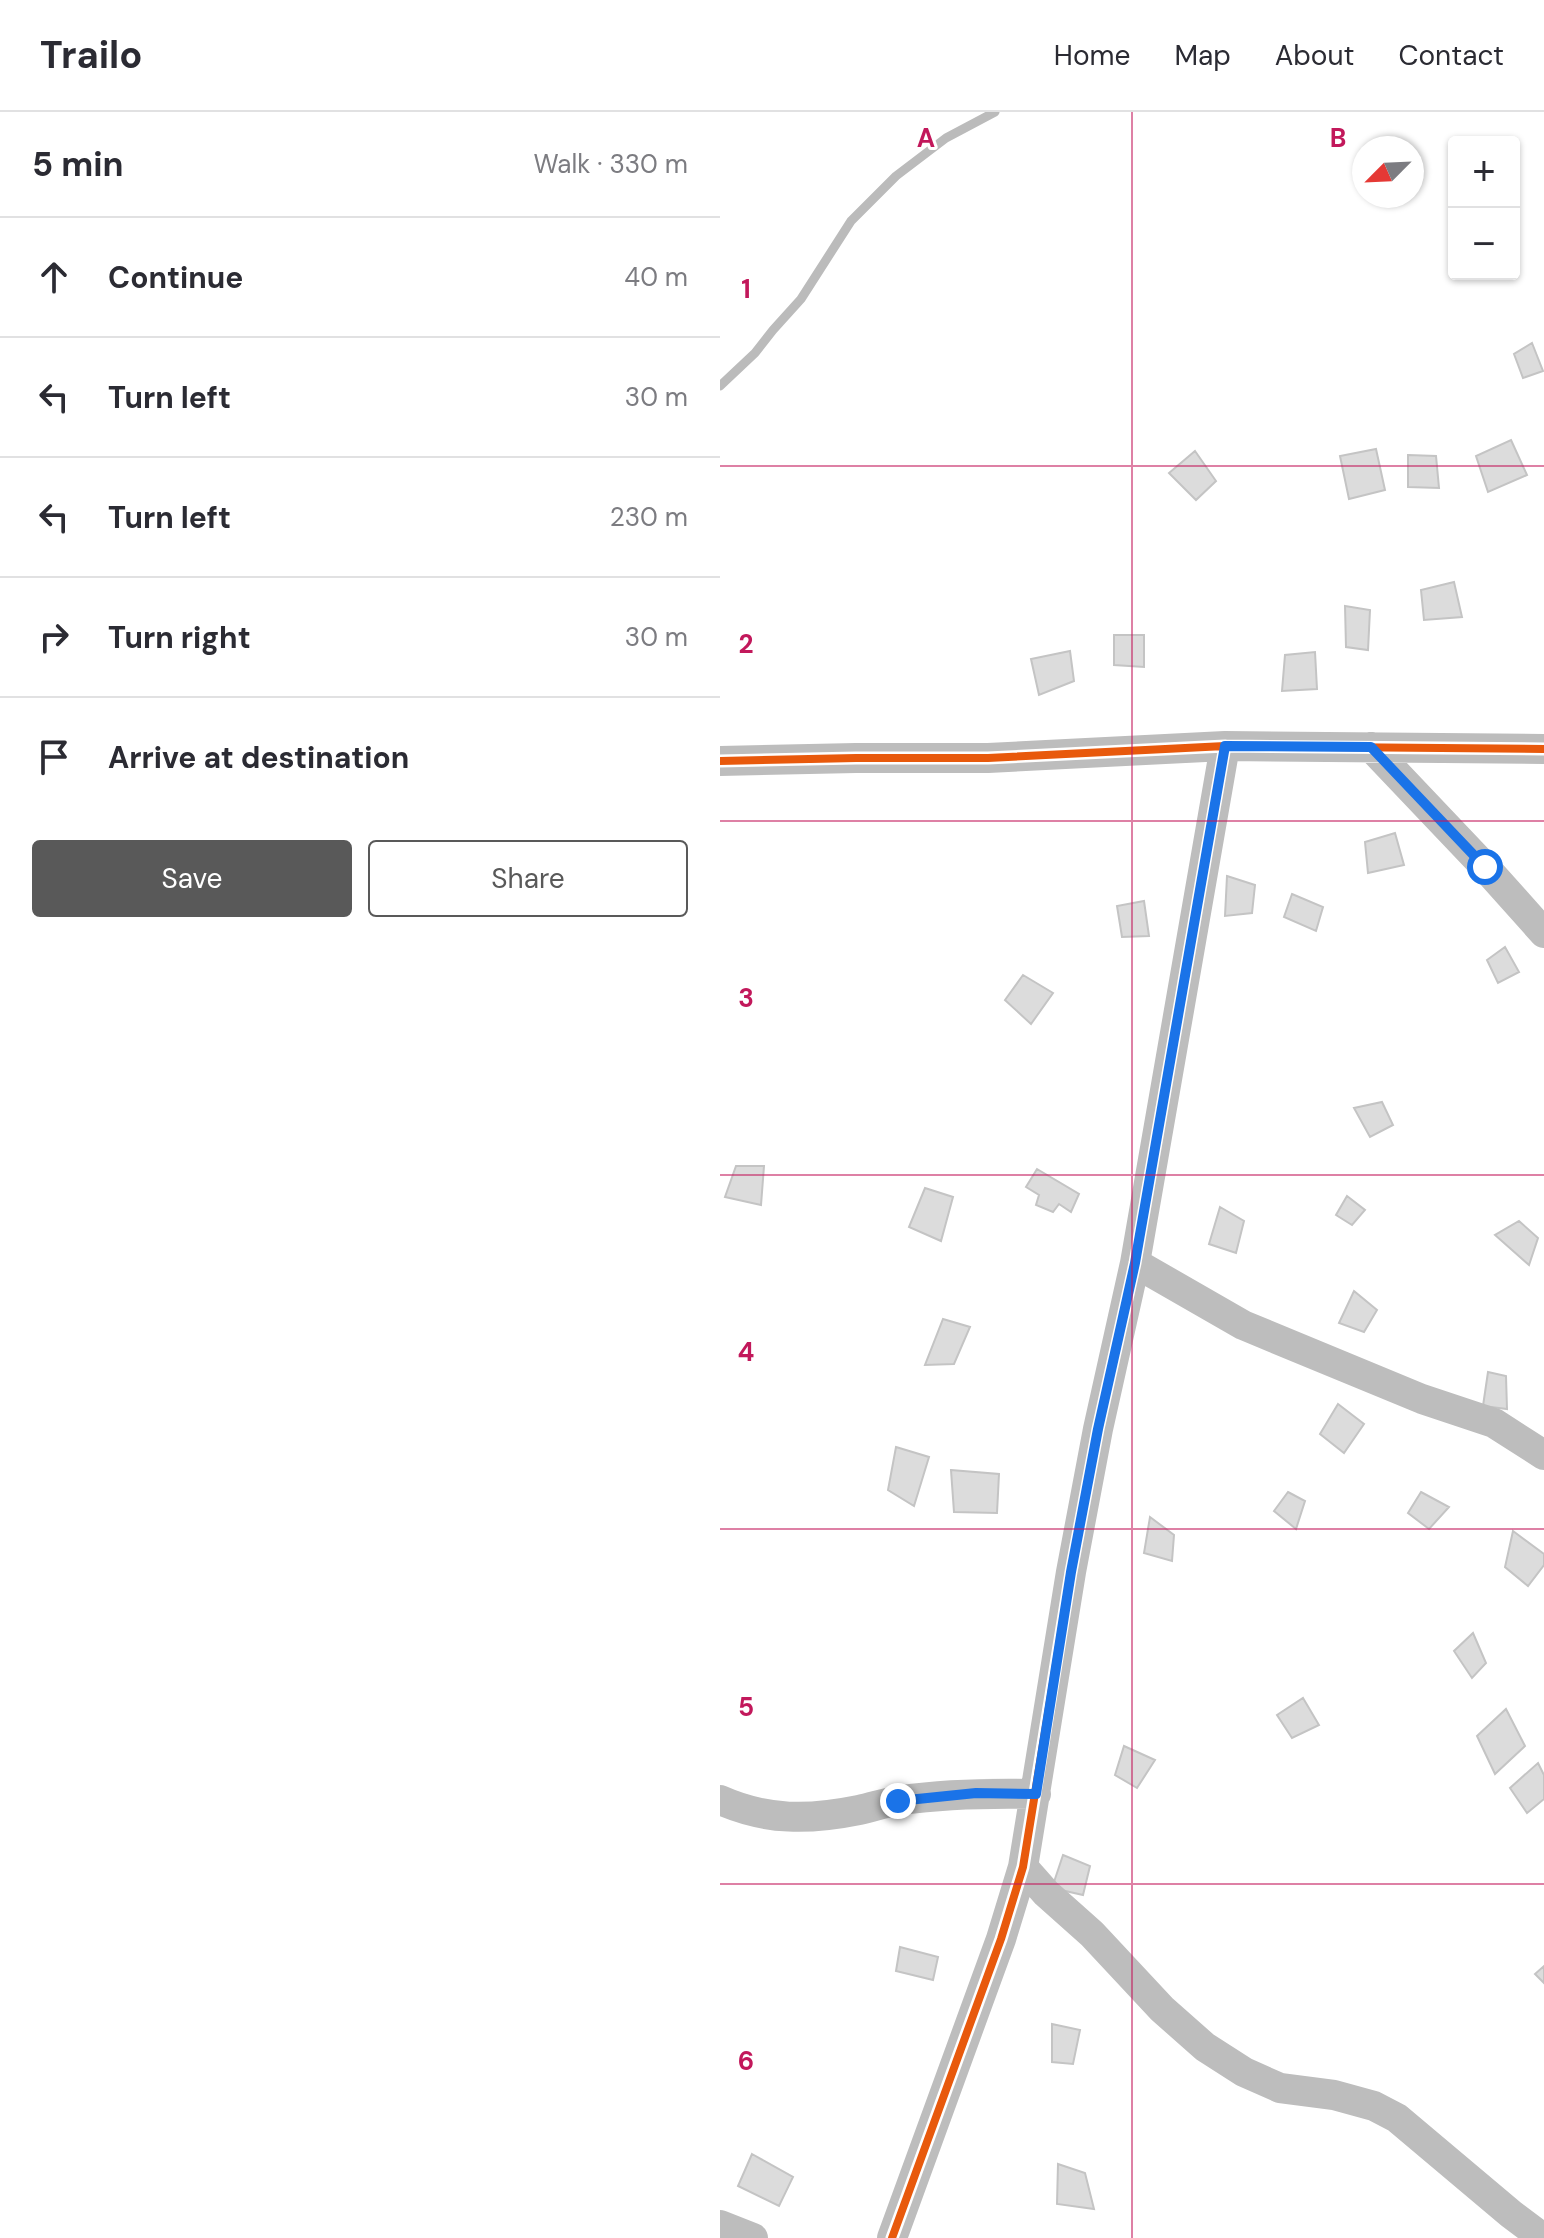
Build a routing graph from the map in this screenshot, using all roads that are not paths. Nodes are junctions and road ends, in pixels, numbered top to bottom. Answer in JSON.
{"nodes":[{"id":1,"x":1225,"y":746,"type":"junction"},
{"id":2,"x":1371,"y":747,"type":"junction"},
{"id":3,"x":1544,"y":749,"type":"edge"},
{"id":4,"x":720,"y":761,"type":"edge"},
{"id":5,"x":1544,"y":933,"type":"edge"},
{"id":6,"x":1135,"y":1263,"type":"junction"},
{"id":7,"x":1544,"y":1455,"type":"edge"},
{"id":8,"x":1036,"y":1794,"type":"junction"},
{"id":9,"x":720,"y":1800,"type":"edge"},
{"id":10,"x":1023,"y":1867,"type":"junction"},
{"id":11,"x":720,"y":2225,"type":"edge"},
{"id":12,"x":753,"y":2238,"type":"edge"},
{"id":13,"x":892,"y":2238,"type":"edge"},
{"id":14,"x":1543,"y":2238,"type":"edge"}],
"edges":[{"from":1,"to":2,"type":"street"},
{"from":1,"to":4,"type":"street"},
{"from":1,"to":6,"type":"street"},
{"from":2,"to":3,"type":"street"},
{"from":2,"to":5,"type":"street"},
{"from":6,"to":7,"type":"street"},
{"from":6,"to":8,"type":"street"},
{"from":8,"to":9,"type":"street"},
{"from":8,"to":10,"type":"street"},
{"from":10,"to":13,"type":"street"},
{"from":10,"to":14,"type":"street"},
{"from":11,"to":12,"type":"street"}]}
